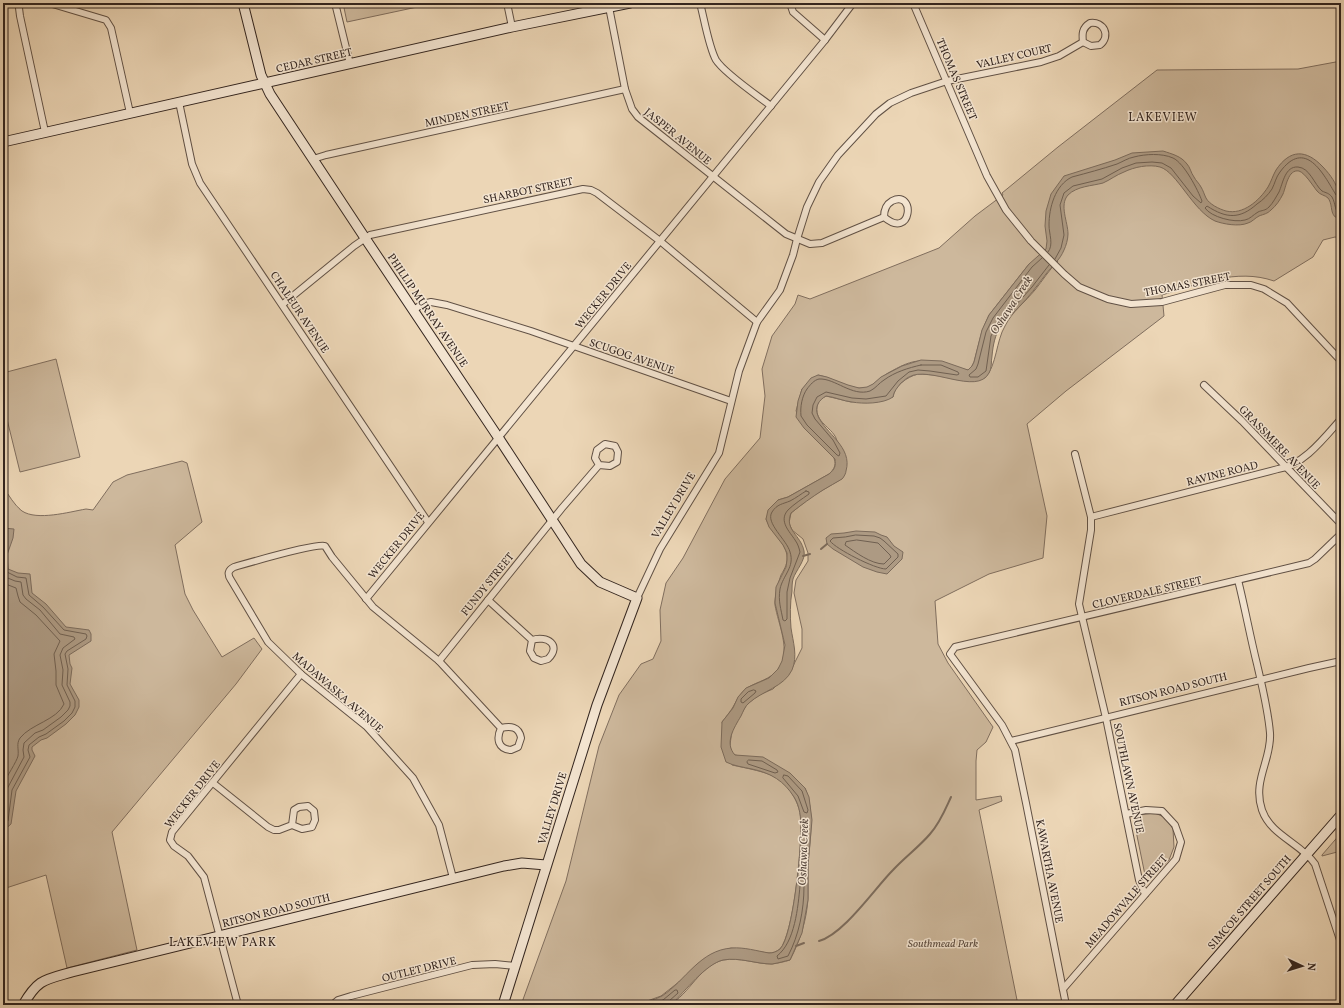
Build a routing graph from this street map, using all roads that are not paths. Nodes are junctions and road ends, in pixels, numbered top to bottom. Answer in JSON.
{"nodes":[{"id":1,"x":21,"y":3,"type":"edge"},
{"id":2,"x":49,"y":3,"type":"edge"},
{"id":3,"x":243,"y":3,"type":"edge"},
{"id":4,"x":335,"y":3,"type":"edge"},
{"id":5,"x":507,"y":3,"type":"edge"},
{"id":6,"x":630,"y":3,"type":"edge"},
{"id":7,"x":700,"y":3,"type":"edge"},
{"id":8,"x":790,"y":3,"type":"edge"},
{"id":9,"x":854,"y":3,"type":"edge"},
{"id":10,"x":913,"y":3,"type":"edge"},
{"id":11,"x":609,"y":8,"type":"junction"},
{"id":12,"x":512,"y":27,"type":"junction"},
{"id":13,"x":825,"y":40,"type":"junction"},
{"id":14,"x":1083,"y":42,"type":"dead end"},
{"id":15,"x":350,"y":64,"type":"junction"},
{"id":16,"x":946,"y":81,"type":"junction"},
{"id":17,"x":264,"y":84,"type":"junction"},
{"id":18,"x":625,"y":89,"type":"junction"},
{"id":19,"x":179,"y":102,"type":"junction"},
{"id":20,"x":771,"y":106,"type":"junction"},
{"id":21,"x":130,"y":113,"type":"junction"},
{"id":22,"x":45,"y":132,"type":"junction"},
{"id":23,"x":3,"y":142,"type":"edge"},
{"id":24,"x":313,"y":159,"type":"junction"},
{"id":25,"x":712,"y":177,"type":"junction"},
{"id":26,"x":884,"y":218,"type":"junction"},
{"id":27,"x":365,"y":238,"type":"junction"},
{"id":28,"x":797,"y":239,"type":"junction"},
{"id":29,"x":660,"y":241,"type":"junction"},
{"id":30,"x":283,"y":304,"type":"junction"},
{"id":31,"x":413,"y":310,"type":"junction"},
{"id":32,"x":758,"y":322,"type":"junction"},
{"id":33,"x":574,"y":346,"type":"junction"},
{"id":34,"x":1341,"y":361,"type":"edge"},
{"id":35,"x":1204,"y":385,"type":"dead end"},
{"id":36,"x":731,"y":401,"type":"junction"},
{"id":37,"x":1341,"y":419,"type":"edge"},
{"id":38,"x":498,"y":437,"type":"junction"},
{"id":39,"x":1075,"y":454,"type":"dead end"},
{"id":40,"x":599,"y":465,"type":"dead end"},
{"id":41,"x":1287,"y":468,"type":"junction"},
{"id":42,"x":1091,"y":517,"type":"junction"},
{"id":43,"x":552,"y":520,"type":"junction"},
{"id":44,"x":428,"y":522,"type":"junction"},
{"id":45,"x":1341,"y":524,"type":"edge"},
{"id":46,"x":1341,"y":534,"type":"edge"},
{"id":47,"x":1238,"y":580,"type":"junction"},
{"id":48,"x":637,"y":598,"type":"junction"},
{"id":49,"x":366,"y":599,"type":"junction"},
{"id":50,"x":488,"y":600,"type":"junction"},
{"id":51,"x":1082,"y":618,"type":"junction"},
{"id":52,"x":532,"y":640,"type":"dead end"},
{"id":53,"x":950,"y":654,"type":"joint"},
{"id":54,"x":439,"y":661,"type":"junction"},
{"id":55,"x":1341,"y":661,"type":"edge"},
{"id":56,"x":301,"y":674,"type":"junction"},
{"id":57,"x":1261,"y":680,"type":"junction"},
{"id":58,"x":1106,"y":718,"type":"junction"},
{"id":59,"x":501,"y":728,"type":"dead end"},
{"id":60,"x":1011,"y":741,"type":"junction"},
{"id":61,"x":213,"y":783,"type":"junction"},
{"id":62,"x":1126,"y":814,"type":"junction"},
{"id":63,"x":1341,"y":815,"type":"edge"},
{"id":64,"x":292,"y":826,"type":"junction"},
{"id":65,"x":1307,"y":854,"type":"junction"},
{"id":66,"x":546,"y":865,"type":"junction"},
{"id":67,"x":453,"y":878,"type":"junction"},
{"id":68,"x":1145,"y":894,"type":"junction"},
{"id":69,"x":1341,"y":919,"type":"edge"},
{"id":70,"x":1334,"y":920,"type":"junction"},
{"id":71,"x":219,"y":936,"type":"junction"},
{"id":72,"x":1341,"y":943,"type":"edge"},
{"id":73,"x":515,"y":966,"type":"junction"},
{"id":74,"x":1063,"y":989,"type":"junction"},
{"id":75,"x":23,"y":1005,"type":"edge"},
{"id":76,"x":238,"y":1005,"type":"edge"},
{"id":77,"x":332,"y":1005,"type":"edge"},
{"id":78,"x":503,"y":1005,"type":"edge"},
{"id":79,"x":1066,"y":1005,"type":"edge"},
{"id":80,"x":1175,"y":1005,"type":"edge"}],
"edges":[{"from":1,"to":22,"type":"street"},
{"from":2,"to":21,"type":"street"},
{"from":3,"to":17,"type":"street","name":"PHILLIP MURRAY AVENUE"},
{"from":4,"to":15,"type":"street"},
{"from":5,"to":12,"type":"street"},
{"from":6,"to":11,"type":"street","name":"CEDAR STREET"},
{"from":7,"to":20,"type":"street"},
{"from":8,"to":13,"type":"street"},
{"from":9,"to":13,"type":"street","name":"WECKER DRIVE"},
{"from":10,"to":16,"type":"street","name":"THOMAS STREET"},
{"from":11,"to":12,"type":"street","name":"CEDAR STREET"},
{"from":11,"to":18,"type":"street","name":"JASPER AVENUE"},
{"from":12,"to":15,"type":"street","name":"CEDAR STREET"},
{"from":13,"to":20,"type":"street","name":"WECKER DRIVE"},
{"from":14,"to":16,"type":"street","name":"VALLEY COURT"},
{"from":15,"to":17,"type":"street","name":"CEDAR STREET"},
{"from":16,"to":28,"type":"street","name":"VALLEY DRIVE"},
{"from":16,"to":34,"type":"street","name":"THOMAS STREET"},
{"from":17,"to":19,"type":"street","name":"CEDAR STREET"},
{"from":17,"to":24,"type":"street","name":"PHILLIP MURRAY AVENUE"},
{"from":18,"to":24,"type":"street","name":"MINDEN STREET"},
{"from":18,"to":25,"type":"street","name":"JASPER AVENUE"},
{"from":19,"to":21,"type":"street","name":"CEDAR STREET"},
{"from":19,"to":30,"type":"street","name":"CHALEUR AVENUE"},
{"from":20,"to":25,"type":"street","name":"WECKER DRIVE"},
{"from":21,"to":22,"type":"street","name":"CEDAR STREET"},
{"from":22,"to":23,"type":"street","name":"CEDAR STREET"},
{"from":24,"to":27,"type":"street","name":"PHILLIP MURRAY AVENUE"},
{"from":25,"to":28,"type":"street","name":"JASPER AVENUE"},
{"from":25,"to":29,"type":"street","name":"WECKER DRIVE"},
{"from":26,"to":26,"type":"street"},
{"from":26,"to":28,"type":"street","name":"JASPER AVENUE"},
{"from":27,"to":29,"type":"street","name":"SHARBOT STREET"},
{"from":27,"to":30,"type":"street","name":"SHARBOT STREET"},
{"from":27,"to":31,"type":"street","name":"PHILLIP MURRAY AVENUE"},
{"from":28,"to":32,"type":"street","name":"VALLEY DRIVE"},
{"from":29,"to":32,"type":"street","name":"SHARBOT STREET"},
{"from":29,"to":33,"type":"street","name":"WECKER DRIVE"},
{"from":30,"to":44,"type":"street","name":"CHALEUR AVENUE"},
{"from":31,"to":33,"type":"street","name":"SCUGOG AVENUE"},
{"from":31,"to":38,"type":"street","name":"PHILLIP MURRAY AVENUE"},
{"from":32,"to":36,"type":"street","name":"VALLEY DRIVE"},
{"from":33,"to":36,"type":"street","name":"SCUGOG AVENUE"},
{"from":33,"to":38,"type":"street","name":"WECKER DRIVE"},
{"from":35,"to":41,"type":"street","name":"GRASSMERE AVENUE"},
{"from":36,"to":48,"type":"street","name":"VALLEY DRIVE"},
{"from":37,"to":41,"type":"street","name":"RAVINE ROAD"},
{"from":38,"to":43,"type":"street","name":"PHILLIP MURRAY AVENUE"},
{"from":38,"to":44,"type":"street","name":"WECKER DRIVE"},
{"from":39,"to":42,"type":"street","name":"SOUTHLAWN AVENUE"},
{"from":40,"to":43,"type":"street","name":"FUNDY STREET"},
{"from":41,"to":42,"type":"street","name":"RAVINE ROAD"},
{"from":41,"to":45,"type":"street","name":"GRASSMERE AVENUE"},
{"from":42,"to":51,"type":"street","name":"SOUTHLAWN AVENUE"},
{"from":43,"to":48,"type":"street","name":"PHILLIP MURRAY AVENUE"},
{"from":43,"to":50,"type":"street","name":"FUNDY STREET"},
{"from":44,"to":49,"type":"street","name":"WECKER DRIVE"},
{"from":46,"to":47,"type":"street","name":"CLOVERDALE STREET"},
{"from":47,"to":51,"type":"street","name":"CLOVERDALE STREET"},
{"from":47,"to":57,"type":"street"},
{"from":48,"to":66,"type":"street","name":"VALLEY DRIVE"},
{"from":49,"to":54,"type":"street"},
{"from":49,"to":56,"type":"street","name":"MADAWASKA AVENUE"},
{"from":50,"to":52,"type":"street"},
{"from":50,"to":54,"type":"street","name":"FUNDY STREET"},
{"from":51,"to":53,"type":"street","name":"CLOVERDALE STREET"},
{"from":51,"to":58,"type":"street","name":"SOUTHLAWN AVENUE"},
{"from":53,"to":60,"type":"street","name":"KAWARTHA AVENUE"},
{"from":54,"to":59,"type":"street"},
{"from":55,"to":57,"type":"street","name":"RITSON ROAD SOUTH"},
{"from":56,"to":61,"type":"street","name":"WECKER DRIVE"},
{"from":56,"to":67,"type":"street","name":"MADAWASKA AVENUE"},
{"from":57,"to":58,"type":"street","name":"RITSON ROAD SOUTH"},
{"from":57,"to":65,"type":"street"},
{"from":58,"to":60,"type":"street","name":"RITSON ROAD SOUTH"},
{"from":58,"to":62,"type":"street","name":"SOUTHLAWN AVENUE"},
{"from":60,"to":74,"type":"street","name":"KAWARTHA AVENUE"},
{"from":61,"to":64,"type":"street"},
{"from":61,"to":71,"type":"street","name":"WECKER DRIVE"},
{"from":62,"to":68,"type":"street","name":"SOUTHLAWN AVENUE"},
{"from":62,"to":68,"type":"street","name":"MEADOWVALE STREET"},
{"from":63,"to":65,"type":"street","name":"SIMCOE STREET SOUTH"},
{"from":64,"to":64,"type":"street"},
{"from":65,"to":70,"type":"street"},
{"from":65,"to":80,"type":"street","name":"SIMCOE STREET SOUTH"},
{"from":66,"to":67,"type":"street","name":"RITSON ROAD SOUTH"},
{"from":66,"to":73,"type":"street","name":"VALLEY DRIVE"},
{"from":67,"to":71,"type":"street","name":"RITSON ROAD SOUTH"},
{"from":68,"to":74,"type":"street","name":"MEADOWVALE STREET"},
{"from":69,"to":70,"type":"street"},
{"from":70,"to":72,"type":"street"},
{"from":71,"to":75,"type":"street","name":"RITSON ROAD SOUTH"},
{"from":71,"to":76,"type":"street"},
{"from":73,"to":77,"type":"street","name":"OUTLET DRIVE"},
{"from":73,"to":78,"type":"street","name":"VALLEY DRIVE"},
{"from":74,"to":79,"type":"street","name":"KAWARTHA AVENUE"}]}
